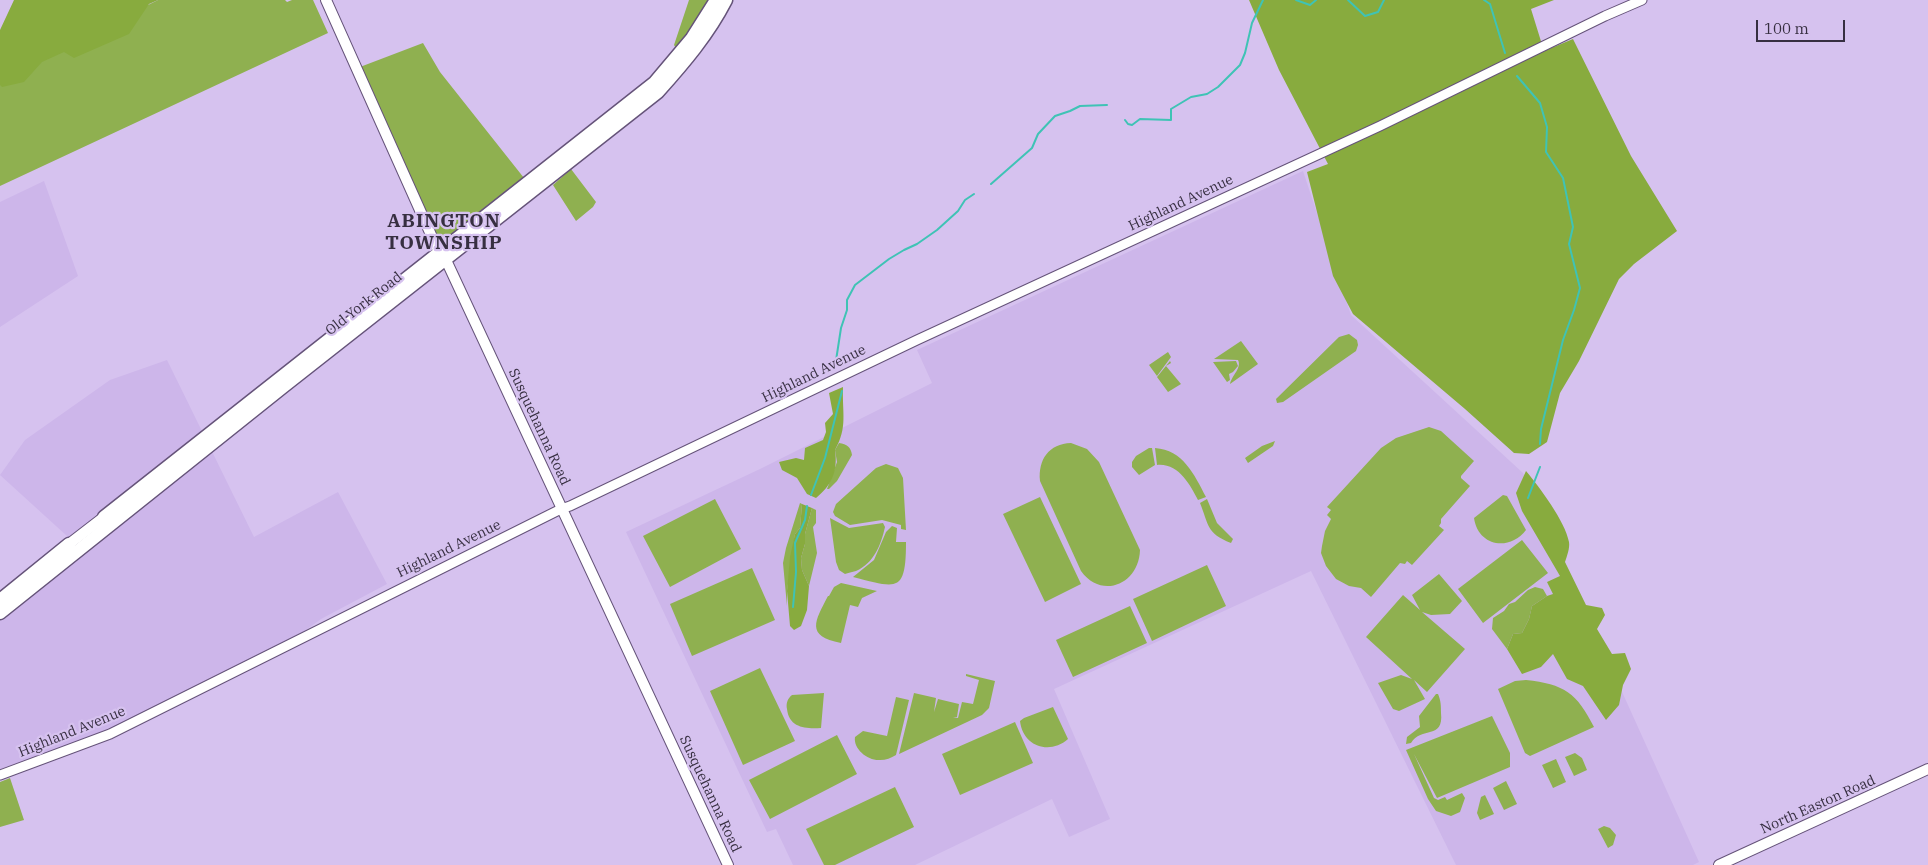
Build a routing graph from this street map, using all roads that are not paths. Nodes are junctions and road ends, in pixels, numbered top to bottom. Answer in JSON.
{"nodes":[{"id":1,"x":326,"y":0,"type":"edge"},
{"id":2,"x":716,"y":0,"type":"edge"},
{"id":3,"x":726,"y":0,"type":"edge"},
{"id":4,"x":1642,"y":0,"type":"edge"},
{"id":5,"x":443,"y":256,"type":"junction"},
{"id":6,"x":561,"y":509,"type":"junction"},
{"id":7,"x":104,"y":517,"type":"joint"},
{"id":8,"x":69,"y":544,"type":"joint"},
{"id":9,"x":0,"y":600,"type":"edge"},
{"id":10,"x":0,"y":613,"type":"edge"},
{"id":11,"x":1928,"y":769,"type":"edge"},
{"id":12,"x":0,"y":775,"type":"edge"},
{"id":13,"x":728,"y":865,"type":"edge"},
{"id":14,"x":1719,"y":865,"type":"edge"}],
"edges":[{"from":1,"to":5,"type":"main road","name":"Susquehanna Road"},
{"from":2,"to":5,"type":"highway","name":"Old York Road"},
{"from":3,"to":5,"type":"highway","name":"Old York Road"},
{"from":4,"to":6,"type":"street","name":"Highland Avenue"},
{"from":5,"to":6,"type":"main road","name":"Susquehanna Road"},
{"from":5,"to":7,"type":"highway","name":"Old York Road"},
{"from":5,"to":10,"type":"highway","name":"Old York Road"},
{"from":6,"to":12,"type":"street","name":"Highland Avenue"},
{"from":6,"to":13,"type":"main road","name":"Susquehanna Road"},
{"from":7,"to":8,"type":"main road","name":"Old York Road"},
{"from":8,"to":9,"type":"highway","name":"Old York Road"},
{"from":11,"to":14,"type":"main road","name":"North Easton Road"}]}
